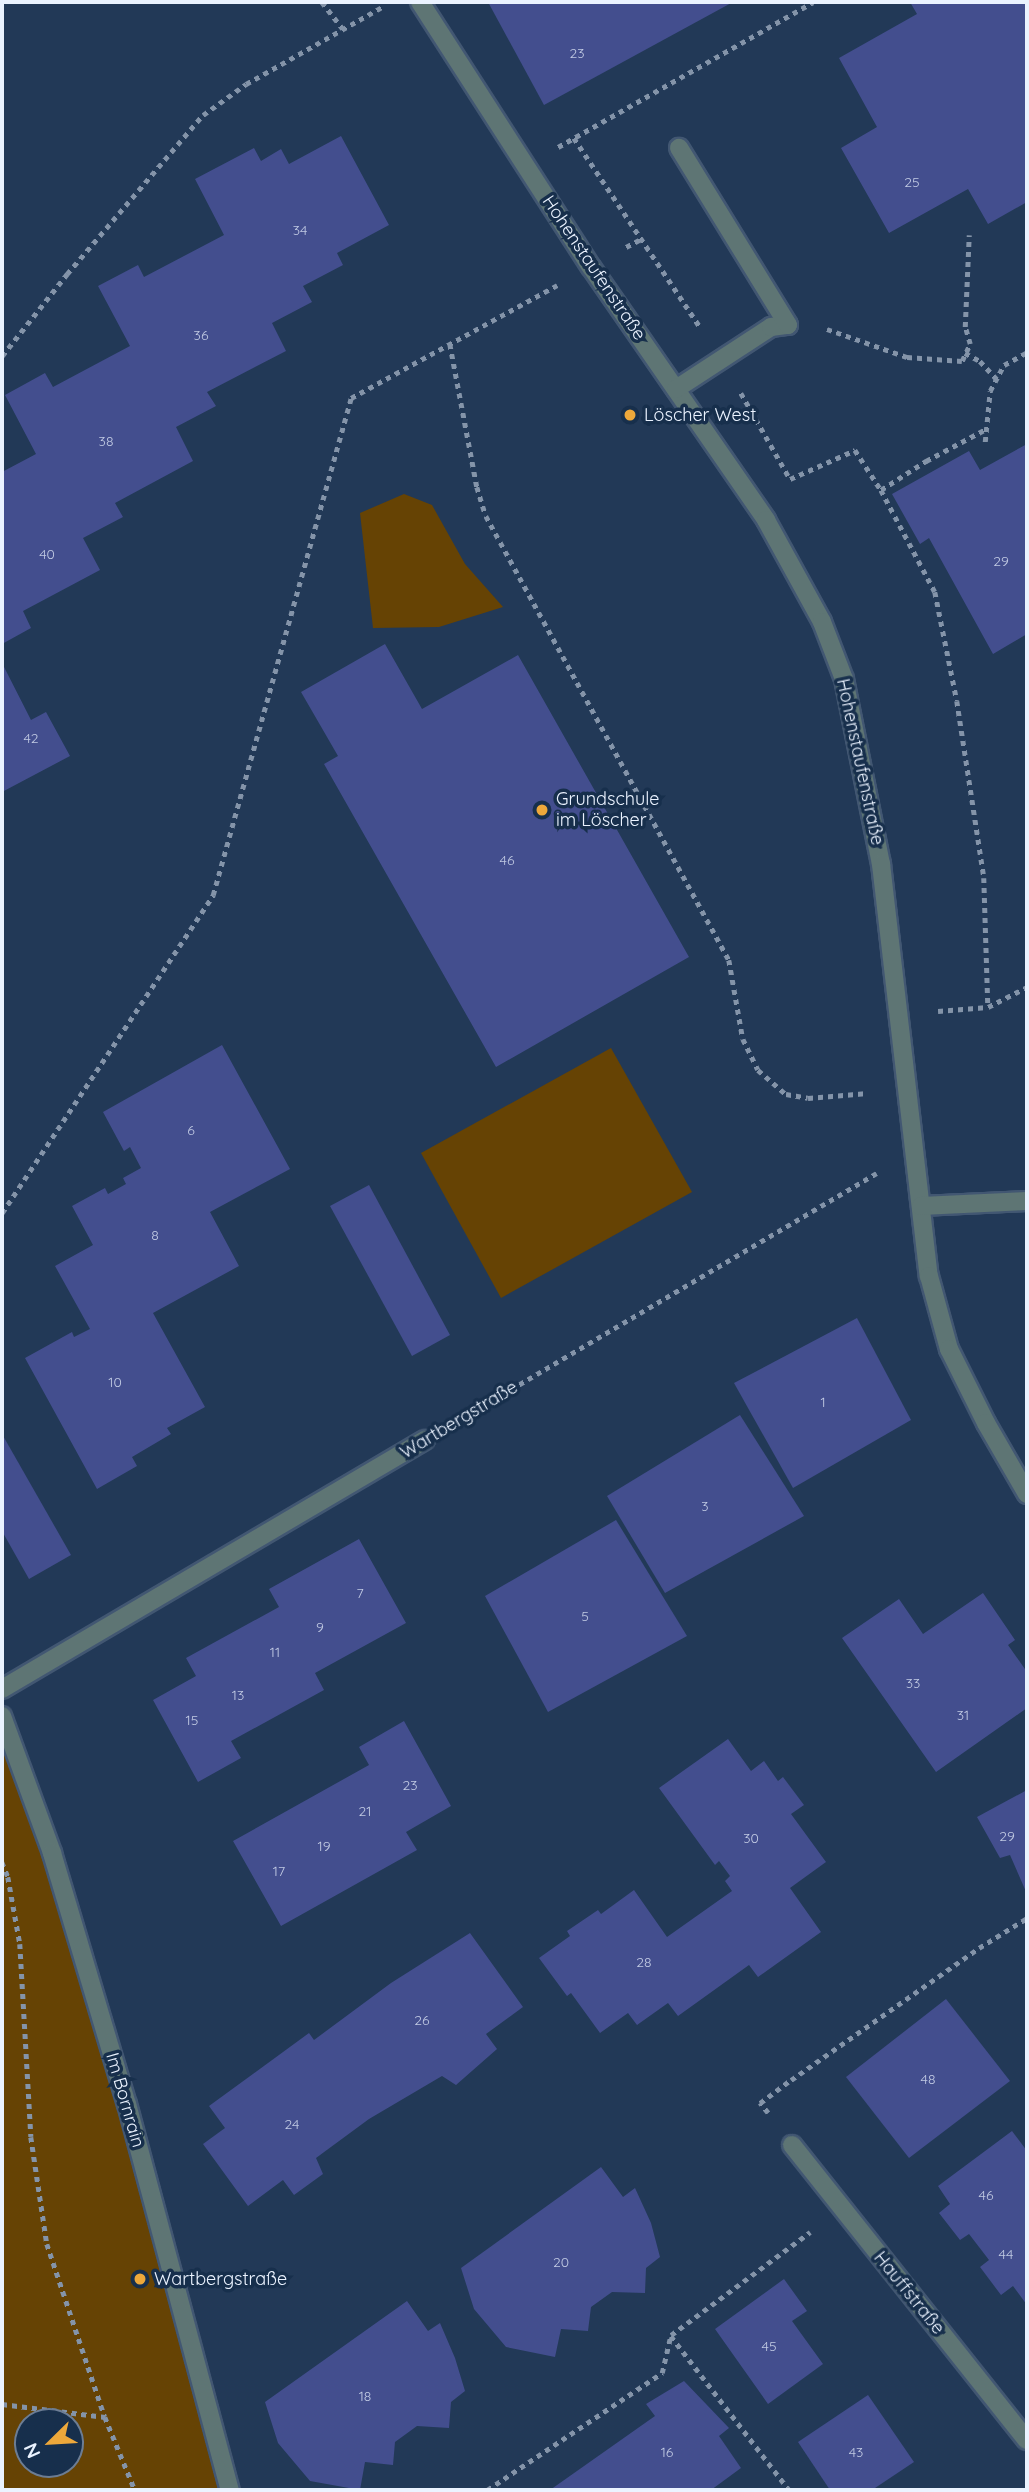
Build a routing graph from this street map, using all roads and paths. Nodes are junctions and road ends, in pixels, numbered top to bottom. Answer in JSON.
{"nodes":[{"id":1,"x":322,"y":2,"type":"edge"},
{"id":2,"x":392,"y":2,"type":"edge"},
{"id":3,"x":420,"y":2,"type":"edge"},
{"id":4,"x":813,"y":2,"type":"edge"},
{"id":5,"x":343,"y":29,"type":"junction"},
{"id":6,"x":574,"y":138,"type":"junction"},
{"id":7,"x":679,"y":148,"type":"dead end"},
{"id":8,"x":526,"y":165,"type":"junction"},
{"id":9,"x":970,"y":235,"type":"dead end"},
{"id":10,"x":591,"y":267,"type":"junction"},
{"id":11,"x":788,"y":325,"type":"junction"},
{"id":12,"x":450,"y":344,"type":"junction"},
{"id":13,"x":1027,"y":352,"type":"edge"},
{"id":14,"x":965,"y":353,"type":"junction"},
{"id":15,"x":2,"y":356,"type":"edge"},
{"id":16,"x":722,"y":359,"type":"junction"},
{"id":17,"x":997,"y":379,"type":"junction"},
{"id":18,"x":676,"y":389,"type":"junction"},
{"id":19,"x":986,"y":429,"type":"junction"},
{"id":20,"x":985,"y":442,"type":"dead end"},
{"id":21,"x":881,"y":490,"type":"junction"},
{"id":22,"x":1027,"y":988,"type":"edge"},
{"id":23,"x":988,"y":1007,"type":"junction"},
{"id":24,"x":899,"y":1014,"type":"junction"},
{"id":25,"x":909,"y":1090,"type":"junction"},
{"id":26,"x":915,"y":1150,"type":"junction"},
{"id":27,"x":1027,"y":1200,"type":"edge"},
{"id":28,"x":921,"y":1206,"type":"junction"},
{"id":29,"x":2,"y":1213,"type":"edge"},
{"id":30,"x":425,"y":1440,"type":"joint"},
{"id":31,"x":1027,"y":1494,"type":"edge"},
{"id":32,"x":2,"y":1689,"type":"edge"},
{"id":33,"x":2,"y":1716,"type":"edge"},
{"id":34,"x":2,"y":1861,"type":"edge"},
{"id":35,"x":1027,"y":1918,"type":"edge"},
{"id":36,"x":791,"y":2080,"type":"dead end"},
{"id":37,"x":792,"y":2145,"type":"dead end"},
{"id":38,"x":841,"y":2209,"type":"junction"},
{"id":39,"x":671,"y":2336,"type":"junction"},
{"id":40,"x":2,"y":2404,"type":"edge"},
{"id":41,"x":105,"y":2417,"type":"junction"},
{"id":42,"x":1027,"y":2440,"type":"edge"},
{"id":43,"x":135,"y":2490,"type":"edge"},
{"id":44,"x":230,"y":2490,"type":"edge"},
{"id":45,"x":487,"y":2490,"type":"edge"},
{"id":46,"x":789,"y":2490,"type":"edge"}],
"edges":[{"from":1,"to":5,"type":"path"},
{"from":2,"to":5,"type":"path"},
{"from":3,"to":8,"type":"street","name":"Hohenstaufenstraße"},
{"from":4,"to":6,"type":"path"},
{"from":5,"to":15,"type":"path"},
{"from":6,"to":8,"type":"path"},
{"from":6,"to":16,"type":"path"},
{"from":7,"to":11,"type":"street"},
{"from":8,"to":10,"type":"street","name":"Hohenstaufenstraße"},
{"from":9,"to":14,"type":"path"},
{"from":10,"to":12,"type":"path"},
{"from":10,"to":18,"type":"street","name":"Hohenstaufenstraße"},
{"from":11,"to":14,"type":"path"},
{"from":11,"to":16,"type":"street"},
{"from":12,"to":25,"type":"path"},
{"from":12,"to":29,"type":"path"},
{"from":13,"to":17,"type":"path"},
{"from":14,"to":17,"type":"path"},
{"from":16,"to":18,"type":"street"},
{"from":16,"to":21,"type":"path"},
{"from":17,"to":19,"type":"path"},
{"from":18,"to":24,"type":"street","name":"Hohenstaufenstraße"},
{"from":19,"to":20,"type":"path"},
{"from":19,"to":21,"type":"path"},
{"from":21,"to":23,"type":"path"},
{"from":22,"to":23,"type":"path"},
{"from":23,"to":24,"type":"path"},
{"from":24,"to":25,"type":"street","name":"Hohenstaufenstraße"},
{"from":25,"to":26,"type":"street","name":"Hohenstaufenstraße"},
{"from":26,"to":28,"type":"street","name":"Hohenstaufenstraße"},
{"from":26,"to":30,"type":"path","name":"Wartbergstraße"},
{"from":27,"to":28,"type":"street"},
{"from":28,"to":31,"type":"street","name":"Hohenstaufenstraße"},
{"from":30,"to":32,"type":"street","name":"Wartbergstraße"},
{"from":33,"to":44,"type":"street","name":"Im Bornrain"},
{"from":34,"to":41,"type":"path"},
{"from":35,"to":36,"type":"path"},
{"from":37,"to":38,"type":"street","name":"Hauffstraße"},
{"from":38,"to":39,"type":"path"},
{"from":38,"to":42,"type":"street","name":"Hauffstraße"},
{"from":39,"to":45,"type":"path"},
{"from":39,"to":46,"type":"path"},
{"from":40,"to":41,"type":"path"},
{"from":41,"to":43,"type":"path"}]}
